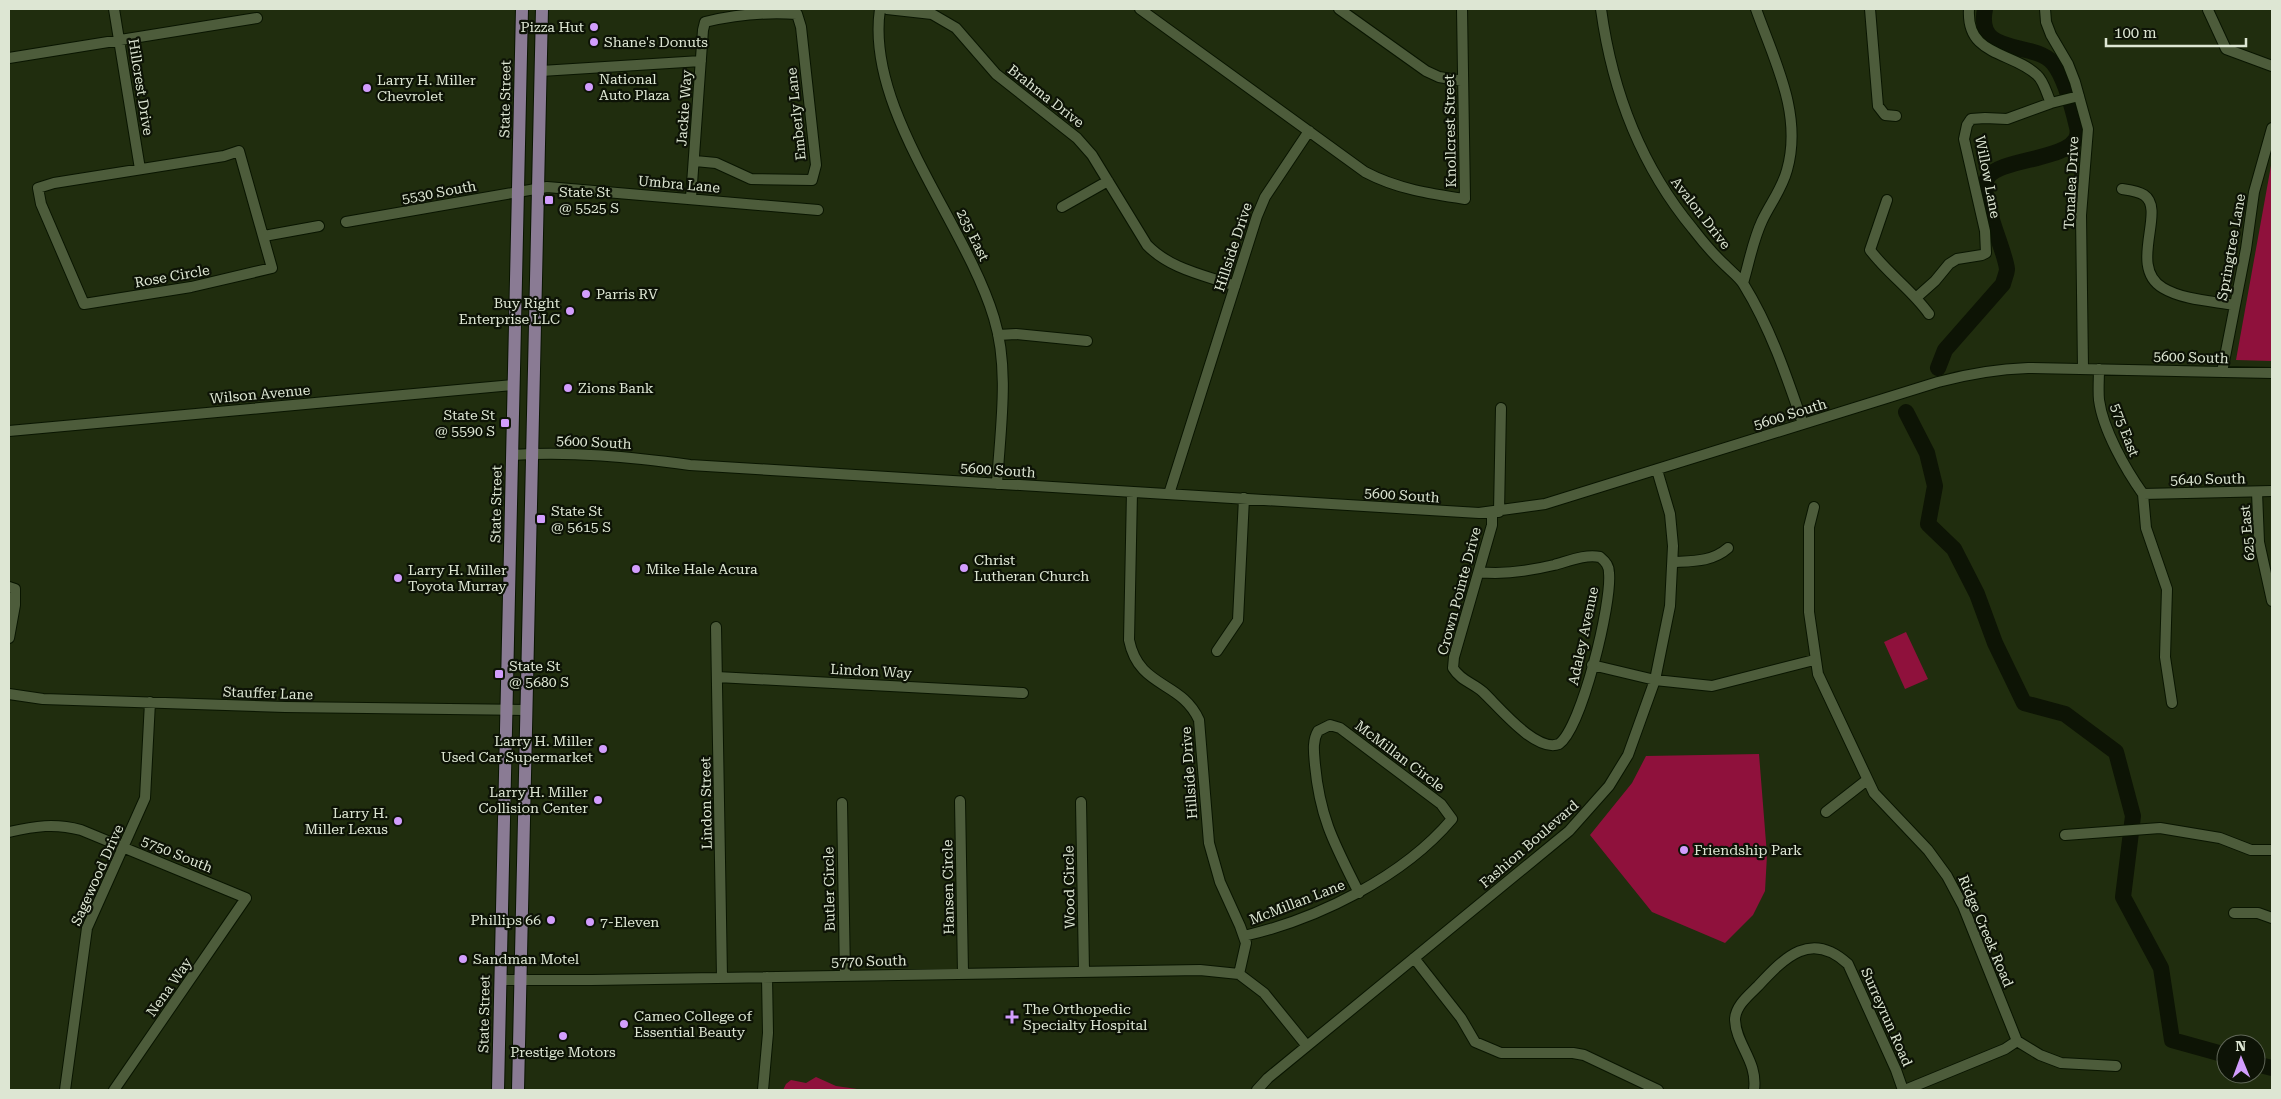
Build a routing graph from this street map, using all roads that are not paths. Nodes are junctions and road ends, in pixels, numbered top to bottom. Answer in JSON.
{"nodes":[{"id":1,"x":114,"y":9,"type":"edge"},
{"id":2,"x":522,"y":9,"type":"edge"},
{"id":3,"x":542,"y":9,"type":"edge"},
{"id":4,"x":880,"y":9,"type":"edge"},
{"id":5,"x":887,"y":9,"type":"edge"},
{"id":6,"x":1140,"y":9,"type":"edge"},
{"id":7,"x":1339,"y":9,"type":"edge"},
{"id":8,"x":1462,"y":9,"type":"edge"},
{"id":9,"x":1601,"y":9,"type":"edge"},
{"id":10,"x":1756,"y":9,"type":"edge"},
{"id":11,"x":1870,"y":9,"type":"edge"},
{"id":12,"x":1969,"y":9,"type":"edge"},
{"id":13,"x":2045,"y":9,"type":"edge"},
{"id":14,"x":2208,"y":10,"type":"edge"},
{"id":15,"x":797,"y":14,"type":"joint"},
{"id":16,"x":257,"y":18,"type":"dead end"},
{"id":17,"x":119,"y":40,"type":"junction"},
{"id":18,"x":9,"y":58,"type":"edge"},
{"id":19,"x":701,"y":61,"type":"junction"},
{"id":20,"x":2272,"y":66,"type":"edge"},
{"id":21,"x":540,"y":71,"type":"junction"},
{"id":22,"x":1464,"y":81,"type":"junction"},
{"id":23,"x":2076,"y":97,"type":"junction"},
{"id":24,"x":2056,"y":103,"type":"junction"},
{"id":25,"x":1896,"y":116,"type":"dead end"},
{"id":26,"x":2272,"y":128,"type":"edge"},
{"id":27,"x":1309,"y":131,"type":"junction"},
{"id":28,"x":695,"y":161,"type":"junction"},
{"id":29,"x":140,"y":169,"type":"junction"},
{"id":30,"x":1108,"y":181,"type":"junction"},
{"id":31,"x":538,"y":188,"type":"junction"},
{"id":32,"x":2122,"y":189,"type":"dead end"},
{"id":33,"x":518,"y":191,"type":"junction"},
{"id":34,"x":691,"y":198,"type":"junction"},
{"id":35,"x":1887,"y":200,"type":"dead end"},
{"id":36,"x":1062,"y":207,"type":"dead end"},
{"id":37,"x":818,"y":210,"type":"dead end"},
{"id":38,"x":346,"y":222,"type":"dead end"},
{"id":39,"x":319,"y":226,"type":"dead end"},
{"id":40,"x":264,"y":236,"type":"junction"},
{"id":41,"x":1743,"y":283,"type":"junction"},
{"id":42,"x":1235,"y":286,"type":"junction"},
{"id":43,"x":1917,"y":297,"type":"junction"},
{"id":44,"x":2235,"y":305,"type":"junction"},
{"id":45,"x":1929,"y":314,"type":"dead end"},
{"id":46,"x":998,"y":335,"type":"junction"},
{"id":47,"x":1087,"y":342,"type":"dead end"},
{"id":48,"x":2083,"y":368,"type":"junction"},
{"id":49,"x":2099,"y":369,"type":"junction"},
{"id":50,"x":2222,"y":372,"type":"junction"},
{"id":51,"x":2272,"y":373,"type":"edge"},
{"id":52,"x":513,"y":385,"type":"junction"},
{"id":53,"x":1502,"y":408,"type":"dead end"},
{"id":54,"x":1803,"y":424,"type":"junction"},
{"id":55,"x":9,"y":431,"type":"edge"},
{"id":56,"x":532,"y":454,"type":"junction"},
{"id":57,"x":512,"y":455,"type":"junction"},
{"id":58,"x":1657,"y":470,"type":"junction"},
{"id":59,"x":996,"y":484,"type":"junction"},
{"id":60,"x":2272,"y":491,"type":"edge"},
{"id":61,"x":1132,"y":492,"type":"junction"},
{"id":62,"x":2257,"y":492,"type":"junction"},
{"id":63,"x":1170,"y":494,"type":"junction"},
{"id":64,"x":2144,"y":494,"type":"junction"},
{"id":65,"x":1244,"y":498,"type":"junction"},
{"id":66,"x":1814,"y":507,"type":"dead end"},
{"id":67,"x":1495,"y":512,"type":"junction"},
{"id":68,"x":1728,"y":548,"type":"dead end"},
{"id":69,"x":1673,"y":562,"type":"junction"},
{"id":70,"x":1479,"y":572,"type":"junction"},
{"id":71,"x":9,"y":588,"type":"edge"},
{"id":72,"x":2272,"y":602,"type":"edge"},
{"id":73,"x":716,"y":627,"type":"dead end"},
{"id":74,"x":9,"y":638,"type":"edge"},
{"id":75,"x":1217,"y":650,"type":"dead end"},
{"id":76,"x":1814,"y":660,"type":"junction"},
{"id":77,"x":1592,"y":665,"type":"junction"},
{"id":78,"x":717,"y":677,"type":"junction"},
{"id":79,"x":1655,"y":680,"type":"junction"},
{"id":80,"x":1023,"y":693,"type":"dead end"},
{"id":81,"x":9,"y":694,"type":"edge"},
{"id":82,"x":150,"y":702,"type":"junction"},
{"id":83,"x":2172,"y":704,"type":"dead end"},
{"id":84,"x":506,"y":710,"type":"junction"},
{"id":85,"x":526,"y":710,"type":"junction"},
{"id":86,"x":1553,"y":746,"type":"joint"},
{"id":87,"x":1867,"y":780,"type":"junction"},
{"id":88,"x":960,"y":801,"type":"dead end"},
{"id":89,"x":1081,"y":802,"type":"dead end"},
{"id":90,"x":842,"y":803,"type":"dead end"},
{"id":91,"x":1826,"y":812,"type":"dead end"},
{"id":92,"x":1452,"y":818,"type":"joint"},
{"id":93,"x":9,"y":832,"type":"edge"},
{"id":94,"x":2065,"y":835,"type":"dead end"},
{"id":95,"x":124,"y":848,"type":"junction"},
{"id":96,"x":2272,"y":850,"type":"edge"},
{"id":97,"x":1360,"y":892,"type":"junction"},
{"id":98,"x":246,"y":898,"type":"joint"},
{"id":99,"x":2234,"y":912,"type":"dead end"},
{"id":100,"x":2272,"y":918,"type":"edge"},
{"id":101,"x":1244,"y":936,"type":"junction"},
{"id":102,"x":1414,"y":958,"type":"junction"},
{"id":103,"x":1084,"y":971,"type":"junction"},
{"id":104,"x":963,"y":972,"type":"junction"},
{"id":105,"x":1239,"y":974,"type":"junction"},
{"id":106,"x":845,"y":975,"type":"junction"},
{"id":107,"x":767,"y":977,"type":"junction"},
{"id":108,"x":722,"y":978,"type":"junction"},
{"id":109,"x":500,"y":980,"type":"junction"},
{"id":110,"x":521,"y":980,"type":"junction"},
{"id":111,"x":2017,"y":1041,"type":"junction"},
{"id":112,"x":1307,"y":1046,"type":"junction"},
{"id":113,"x":2116,"y":1066,"type":"dead end"},
{"id":114,"x":1640,"y":1087,"type":"edge"},
{"id":115,"x":65,"y":1090,"type":"edge"},
{"id":116,"x":114,"y":1090,"type":"edge"},
{"id":117,"x":498,"y":1090,"type":"edge"},
{"id":118,"x":518,"y":1090,"type":"edge"},
{"id":119,"x":763,"y":1090,"type":"edge"},
{"id":120,"x":1256,"y":1090,"type":"edge"},
{"id":121,"x":1658,"y":1090,"type":"edge"},
{"id":122,"x":1754,"y":1090,"type":"edge"},
{"id":123,"x":1904,"y":1090,"type":"edge"}],
"edges":[{"from":1,"to":17,"type":"street","name":"Hillcrest Drive"},
{"from":2,"to":33,"type":"main road","name":"State Street"},
{"from":3,"to":21,"type":"main road"},
{"from":4,"to":46,"type":"street","name":"235 East"},
{"from":5,"to":30,"type":"street","name":"Brahma Drive"},
{"from":6,"to":27,"type":"street"},
{"from":7,"to":22,"type":"street"},
{"from":8,"to":22,"type":"street","name":"Knollcrest Street"},
{"from":9,"to":41,"type":"street","name":"Avalon Drive"},
{"from":10,"to":41,"type":"street"},
{"from":11,"to":25,"type":"street"},
{"from":12,"to":24,"type":"street"},
{"from":13,"to":23,"type":"street","name":"Tonalea Drive"},
{"from":14,"to":20,"type":"street"},
{"from":15,"to":19,"type":"street","name":"Jackie Way"},
{"from":15,"to":28,"type":"street","name":"Emberly Lane"},
{"from":16,"to":17,"type":"street"},
{"from":17,"to":18,"type":"street"},
{"from":17,"to":29,"type":"street","name":"Hillcrest Drive"},
{"from":19,"to":21,"type":"street"},
{"from":19,"to":28,"type":"street","name":"Jackie Way"},
{"from":21,"to":31,"type":"main road"},
{"from":22,"to":27,"type":"street","name":"Knollcrest Street"},
{"from":23,"to":24,"type":"street"},
{"from":23,"to":48,"type":"street","name":"Tonalea Drive"},
{"from":24,"to":43,"type":"street","name":"Willow Lane"},
{"from":26,"to":44,"type":"street","name":"Springtree Lane"},
{"from":27,"to":42,"type":"street","name":"Hillside Drive"},
{"from":28,"to":34,"type":"street","name":"Jackie Way"},
{"from":29,"to":40,"type":"street","name":"Rose Circle"},
{"from":29,"to":40,"type":"street","name":"Rose Circle"},
{"from":30,"to":36,"type":"street"},
{"from":30,"to":42,"type":"street","name":"Brahma Drive"},
{"from":31,"to":33,"type":"street","name":"5530 South"},
{"from":31,"to":34,"type":"street","name":"Umbra Lane"},
{"from":31,"to":56,"type":"main road"},
{"from":32,"to":44,"type":"street"},
{"from":33,"to":38,"type":"street","name":"5530 South"},
{"from":33,"to":52,"type":"main road","name":"State Street"},
{"from":34,"to":37,"type":"street","name":"Umbra Lane"},
{"from":35,"to":43,"type":"street"},
{"from":39,"to":40,"type":"street"},
{"from":41,"to":54,"type":"street","name":"Avalon Drive"},
{"from":42,"to":63,"type":"street","name":"Hillside Drive"},
{"from":43,"to":45,"type":"street"},
{"from":44,"to":50,"type":"street","name":"Springtree Lane"},
{"from":46,"to":47,"type":"street"},
{"from":46,"to":59,"type":"street","name":"235 East"},
{"from":48,"to":49,"type":"street","name":"5600 South"},
{"from":48,"to":54,"type":"street","name":"5600 South"},
{"from":49,"to":50,"type":"street","name":"5600 South"},
{"from":49,"to":64,"type":"street","name":"575 East"},
{"from":50,"to":51,"type":"street","name":"5600 South"},
{"from":52,"to":55,"type":"street","name":"Wilson Avenue"},
{"from":52,"to":57,"type":"main road","name":"State Street"},
{"from":53,"to":67,"type":"street","name":"Crown Pointe Drive"},
{"from":54,"to":58,"type":"street","name":"5600 South"},
{"from":56,"to":57,"type":"street","name":"5600 South"},
{"from":56,"to":59,"type":"street","name":"5600 South"},
{"from":56,"to":85,"type":"main road"},
{"from":57,"to":84,"type":"main road","name":"State Street"},
{"from":58,"to":67,"type":"street","name":"5600 South"},
{"from":58,"to":69,"type":"street","name":"Fashion Boulevard"},
{"from":59,"to":61,"type":"street","name":"5600 South"},
{"from":60,"to":62,"type":"street","name":"5640 South"},
{"from":61,"to":63,"type":"street","name":"5600 South"},
{"from":61,"to":101,"type":"street","name":"Hillside Drive"},
{"from":62,"to":64,"type":"street","name":"5640 South"},
{"from":62,"to":72,"type":"street","name":"625 East"},
{"from":63,"to":65,"type":"street","name":"5600 South"},
{"from":64,"to":83,"type":"street"},
{"from":65,"to":67,"type":"street","name":"5600 South"},
{"from":65,"to":75,"type":"street"},
{"from":66,"to":76,"type":"street","name":"Ridge Creek Road"},
{"from":67,"to":70,"type":"street","name":"Crown Pointe Drive"},
{"from":68,"to":69,"type":"street"},
{"from":69,"to":79,"type":"street","name":"Fashion Boulevard"},
{"from":70,"to":77,"type":"street","name":"Adaley Avenue"},
{"from":70,"to":86,"type":"street","name":"Crown Pointe Drive"},
{"from":71,"to":74,"type":"street"},
{"from":73,"to":78,"type":"street","name":"Lindon Street"},
{"from":76,"to":79,"type":"street"},
{"from":76,"to":87,"type":"street","name":"Ridge Creek Road"},
{"from":77,"to":79,"type":"street"},
{"from":77,"to":86,"type":"street","name":"Adaley Avenue"},
{"from":78,"to":80,"type":"street","name":"Lindon Way"},
{"from":78,"to":108,"type":"street","name":"Lindon Street"},
{"from":79,"to":102,"type":"street","name":"Fashion Boulevard"},
{"from":81,"to":82,"type":"street","name":"Stauffer Lane"},
{"from":82,"to":84,"type":"street","name":"Stauffer Lane"},
{"from":82,"to":95,"type":"street","name":"Sagewood Drive"},
{"from":84,"to":85,"type":"street","name":"Stauffer Lane"},
{"from":84,"to":109,"type":"main road","name":"State Street"},
{"from":85,"to":110,"type":"main road"},
{"from":87,"to":91,"type":"street"},
{"from":87,"to":111,"type":"street","name":"Ridge Creek Road"},
{"from":88,"to":104,"type":"street","name":"Hansen Circle"},
{"from":89,"to":103,"type":"street","name":"Wood Circle"},
{"from":90,"to":106,"type":"street","name":"Butler Circle"},
{"from":92,"to":97,"type":"street","name":"McMillan Lane"},
{"from":92,"to":97,"type":"street","name":"McMillan Circle"},
{"from":93,"to":95,"type":"street","name":"5750 South"},
{"from":94,"to":96,"type":"street"},
{"from":95,"to":98,"type":"street","name":"5750 South"},
{"from":95,"to":115,"type":"street","name":"Sagewood Drive"},
{"from":97,"to":101,"type":"street","name":"McMillan Lane"},
{"from":98,"to":116,"type":"street","name":"Nena Way"},
{"from":99,"to":100,"type":"street"},
{"from":101,"to":105,"type":"street","name":"Hillside Drive"},
{"from":102,"to":112,"type":"street","name":"Fashion Boulevard"},
{"from":102,"to":114,"type":"street"},
{"from":103,"to":104,"type":"street","name":"5770 South"},
{"from":103,"to":105,"type":"street","name":"5770 South"},
{"from":104,"to":106,"type":"street","name":"5770 South"},
{"from":105,"to":112,"type":"street"},
{"from":106,"to":107,"type":"street","name":"5770 South"},
{"from":107,"to":108,"type":"street","name":"5770 South"},
{"from":107,"to":119,"type":"street"},
{"from":108,"to":110,"type":"street","name":"5770 South"},
{"from":109,"to":110,"type":"street","name":"5770 South"},
{"from":109,"to":117,"type":"main road","name":"State Street"},
{"from":110,"to":118,"type":"main road"},
{"from":111,"to":113,"type":"street"},
{"from":111,"to":123,"type":"street"},
{"from":112,"to":120,"type":"street","name":"Fashion Boulevard"},
{"from":114,"to":121,"type":"street"},
{"from":122,"to":123,"type":"street","name":"Surreyrun Road"}]}
